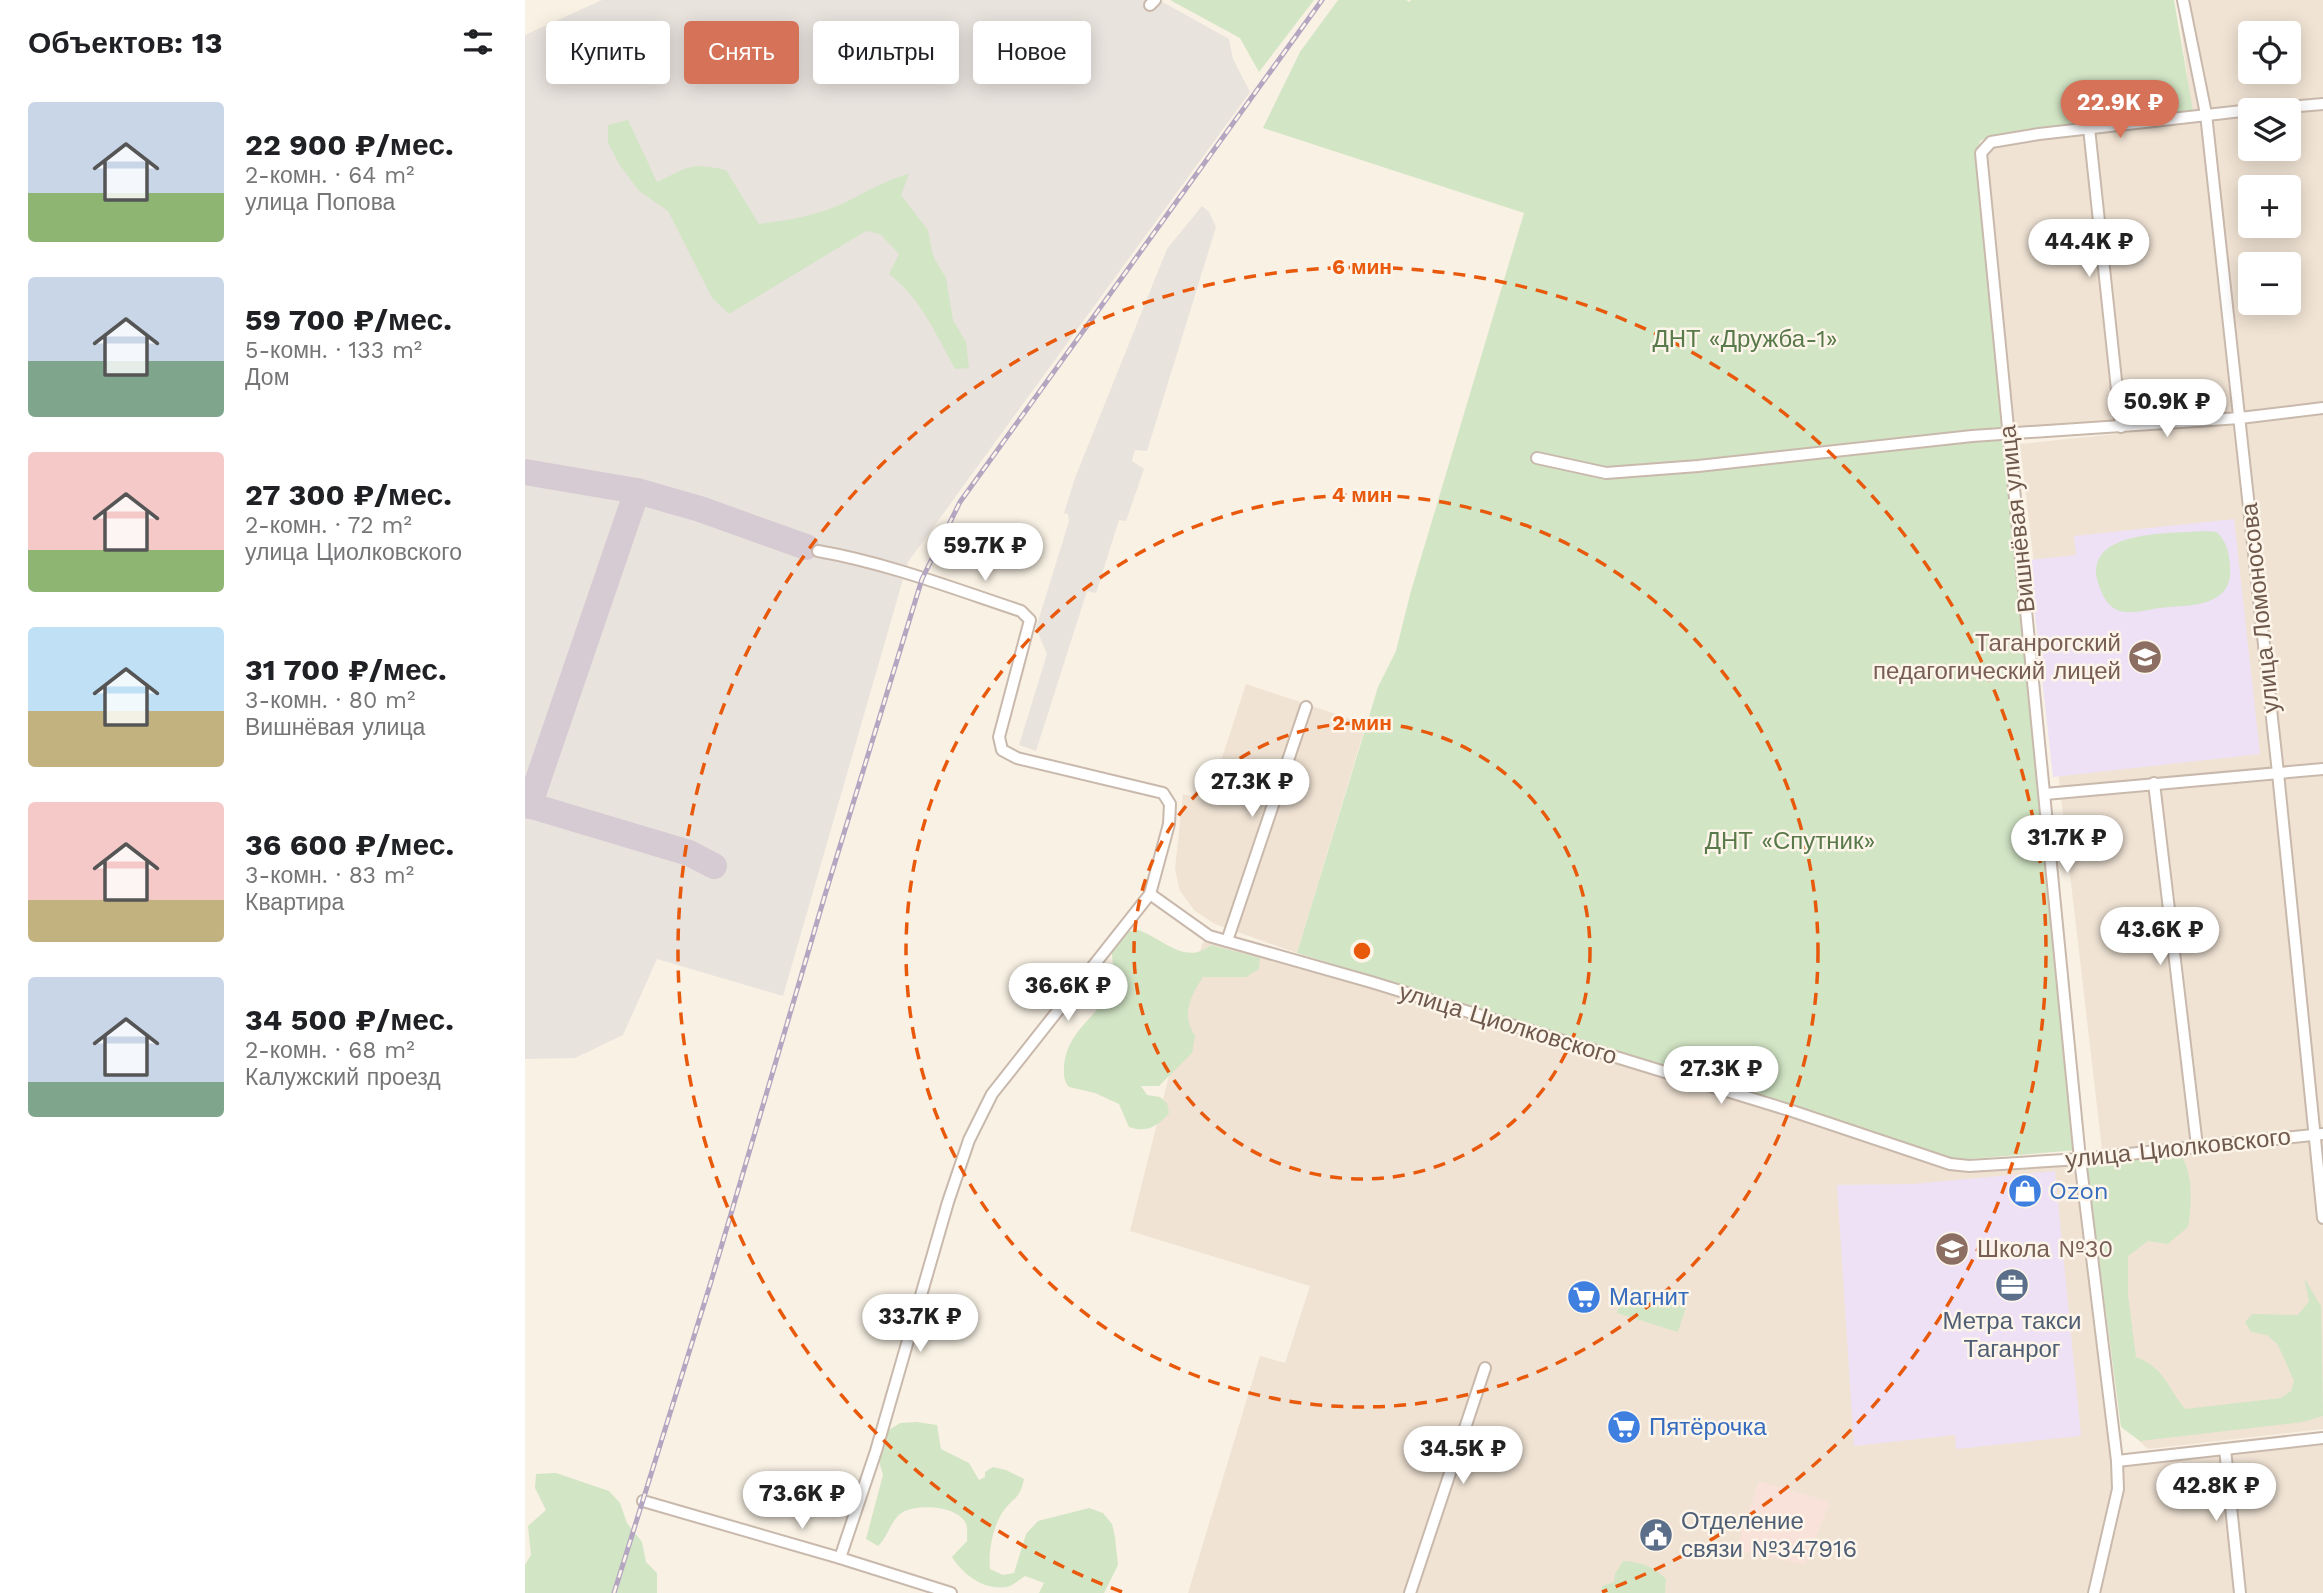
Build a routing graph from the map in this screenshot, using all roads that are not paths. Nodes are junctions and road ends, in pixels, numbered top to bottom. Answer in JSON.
{"nodes":[{"id":1,"x":2183,"y":0,"type":"edge"},
{"id":2,"x":2323,"y":104,"type":"edge"},
{"id":3,"x":2301,"y":106,"type":"edge"},
{"id":4,"x":2238,"y":111,"type":"edge"},
{"id":5,"x":2206,"y":114,"type":"junction"},
{"id":6,"x":2089,"y":128,"type":"junction"},
{"id":7,"x":2323,"y":408,"type":"edge"},
{"id":8,"x":2240,"y":418,"type":"junction"},
{"id":9,"x":2121,"y":427,"type":"junction"},
{"id":10,"x":2008,"y":434,"type":"junction"},
{"id":11,"x":1537,"y":458,"type":"dead end"},
{"id":12,"x":818,"y":551,"type":"dead end"},
{"id":13,"x":1306,"y":707,"type":"dead end"},
{"id":14,"x":2323,"y":769,"type":"edge"},
{"id":15,"x":2278,"y":773,"type":"junction"},
{"id":16,"x":2154,"y":783,"type":"junction"},
{"id":17,"x":2045,"y":794,"type":"junction"},
{"id":18,"x":1150,"y":894,"type":"junction"},
{"id":19,"x":1227,"y":941,"type":"junction"},
{"id":20,"x":2319,"y":1134,"type":"edge"},
{"id":21,"x":2197,"y":1146,"type":"junction"},
{"id":22,"x":2080,"y":1159,"type":"junction"},
{"id":23,"x":2323,"y":1218,"type":"edge"},
{"id":24,"x":1485,"y":1368,"type":"dead end"},
{"id":25,"x":2323,"y":1438,"type":"edge"},
{"id":26,"x":2225,"y":1449,"type":"junction"},
{"id":27,"x":2117,"y":1461,"type":"junction"},
{"id":28,"x":643,"y":1502,"type":"dead end"},
{"id":29,"x":840,"y":1558,"type":"junction"},
{"id":30,"x":951,"y":1593,"type":"edge"},
{"id":31,"x":1410,"y":1593,"type":"edge"},
{"id":32,"x":2094,"y":1593,"type":"edge"},
{"id":33,"x":2240,"y":1593,"type":"edge"}],
"edges":[{"from":1,"to":5,"type":"street","name":"улица Ломоносова"},
{"from":2,"to":3,"type":"street"},
{"from":4,"to":5,"type":"street"},
{"from":5,"to":6,"type":"street"},
{"from":5,"to":8,"type":"street","name":"улица Ломоносова"},
{"from":6,"to":9,"type":"street"},
{"from":6,"to":10,"type":"street","name":"Вишнёвая улица"},
{"from":7,"to":8,"type":"street"},
{"from":8,"to":9,"type":"street"},
{"from":8,"to":15,"type":"street","name":"улица Ломоносова"},
{"from":9,"to":10,"type":"street"},
{"from":10,"to":11,"type":"street"},
{"from":10,"to":17,"type":"street","name":"Вишнёвая улица"},
{"from":12,"to":18,"type":"street"},
{"from":13,"to":19,"type":"street"},
{"from":14,"to":15,"type":"street"},
{"from":15,"to":16,"type":"street"},
{"from":15,"to":20,"type":"street","name":"улица Ломоносова"},
{"from":16,"to":17,"type":"street"},
{"from":16,"to":21,"type":"street"},
{"from":17,"to":22,"type":"street","name":"Вишнёвая улица"},
{"from":18,"to":19,"type":"street","name":"улица Циолковского"},
{"from":18,"to":29,"type":"street"},
{"from":19,"to":22,"type":"street","name":"улица Циолковского"},
{"from":20,"to":21,"type":"street","name":"улица Циолковского"},
{"from":20,"to":23,"type":"street","name":"улица Ломоносова"},
{"from":21,"to":22,"type":"street","name":"улица Циолковского"},
{"from":22,"to":27,"type":"street","name":"Вишнёвая улица"},
{"from":24,"to":31,"type":"street"},
{"from":25,"to":26,"type":"street"},
{"from":26,"to":27,"type":"street"},
{"from":26,"to":33,"type":"street"},
{"from":27,"to":32,"type":"street","name":"Вишнёвая улица"},
{"from":28,"to":29,"type":"street"},
{"from":29,"to":30,"type":"street"}]}
